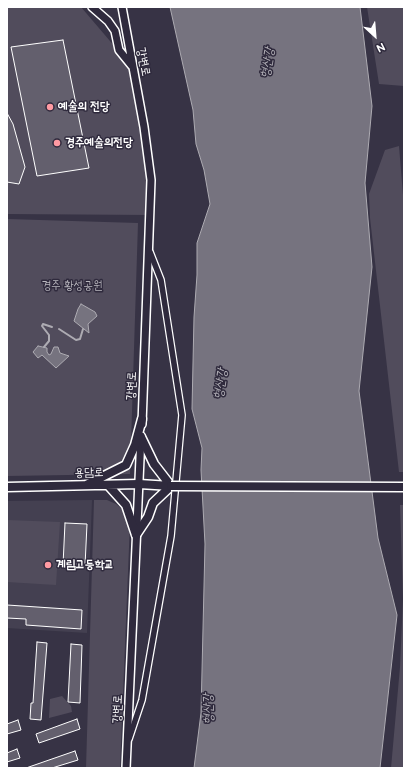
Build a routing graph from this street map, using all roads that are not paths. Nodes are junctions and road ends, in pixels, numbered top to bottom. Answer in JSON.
{"nodes":[{"id":1,"x":92,"y":7,"type":"edge"},
{"id":2,"x":122,"y":7,"type":"edge"},
{"id":3,"x":133,"y":68,"type":"junction"},
{"id":4,"x":150,"y":252,"type":"junction"},
{"id":5,"x":142,"y":418,"type":"junction"},
{"id":6,"x":141,"y":437,"type":"junction"},
{"id":7,"x":139,"y":484,"type":"junction"},
{"id":8,"x":108,"y":485,"type":"junction"},
{"id":9,"x":85,"y":486,"type":"junction"},
{"id":10,"x":171,"y":486,"type":"junction"},
{"id":11,"x":7,"y":487,"type":"edge"},
{"id":12,"x":404,"y":487,"type":"edge"},
{"id":13,"x":136,"y":535,"type":"junction"},
{"id":14,"x":127,"y":745,"type":"junction"},
{"id":15,"x":126,"y":768,"type":"edge"}],
"edges":[{"from":1,"to":3,"type":"street"},
{"from":2,"to":3,"type":"street","name":"강변로"},
{"from":3,"to":4,"type":"street","name":"강변로"},
{"from":4,"to":5,"type":"street","name":"강변로"},
{"from":4,"to":14,"type":"street"},
{"from":5,"to":6,"type":"street","name":"강변로"},
{"from":5,"to":9,"type":"main road"},
{"from":6,"to":7,"type":"street","name":"강변로"},
{"from":6,"to":10,"type":"main road"},
{"from":7,"to":8,"type":"main road","name":"용담로"},
{"from":7,"to":10,"type":"main road","name":"용담로"},
{"from":7,"to":13,"type":"street","name":"강변로"},
{"from":8,"to":9,"type":"main road","name":"용담로"},
{"from":8,"to":13,"type":"main road"},
{"from":9,"to":11,"type":"main road","name":"용담로"},
{"from":10,"to":12,"type":"main road","name":"용담로","bridge":true},
{"from":10,"to":13,"type":"main road"},
{"from":13,"to":14,"type":"street","name":"강변로"},
{"from":14,"to":15,"type":"street","name":"강변로"}]}
